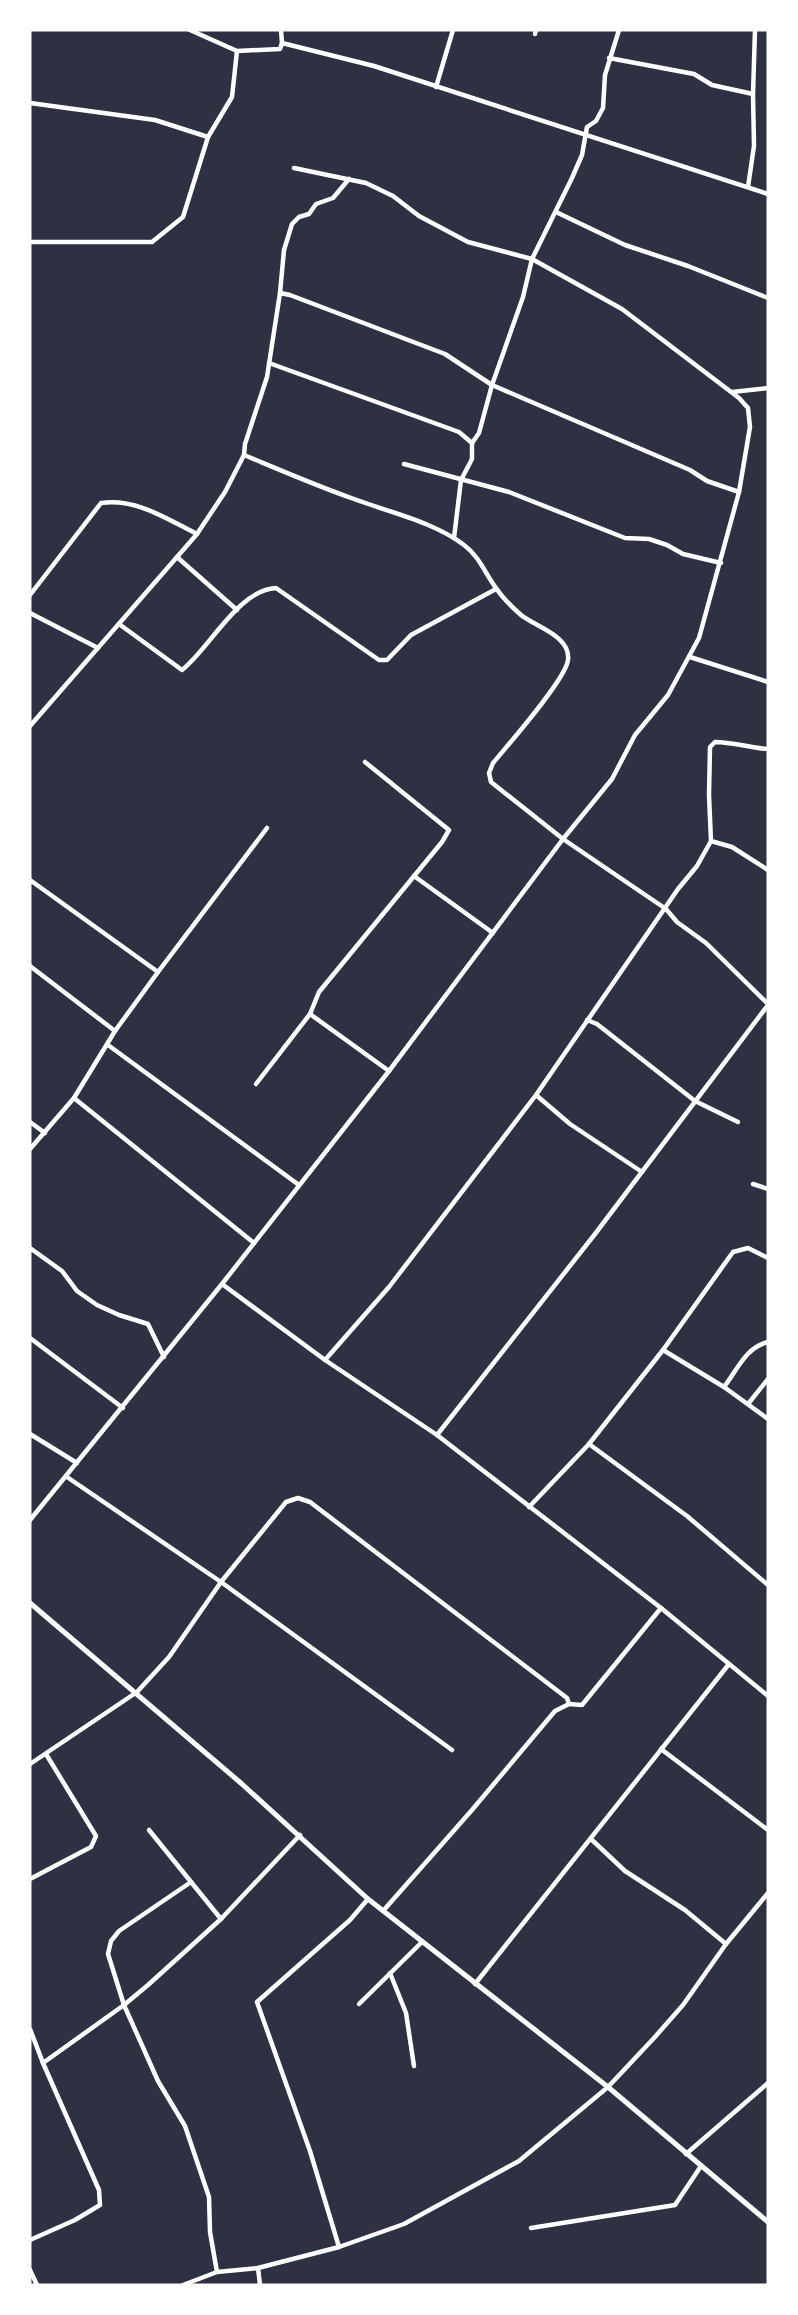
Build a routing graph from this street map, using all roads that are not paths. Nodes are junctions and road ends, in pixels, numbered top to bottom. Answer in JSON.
{"nodes":[{"id":1,"x":190,"y":30,"type":"edge"},
{"id":2,"x":281,"y":30,"type":"edge"},
{"id":3,"x":453,"y":30,"type":"edge"},
{"id":4,"x":619,"y":30,"type":"edge"},
{"id":5,"x":755,"y":30,"type":"edge"},
{"id":6,"x":282,"y":43,"type":"junction"},
{"id":7,"x":237,"y":51,"type":"junction"},
{"id":8,"x":609,"y":58,"type":"junction"},
{"id":9,"x":436,"y":87,"type":"junction"},
{"id":10,"x":753,"y":94,"type":"junction"},
{"id":11,"x":30,"y":103,"type":"edge"},
{"id":12,"x":208,"y":136,"type":"junction"},
{"id":13,"x":586,"y":136,"type":"junction"},
{"id":14,"x":294,"y":168,"type":"dead end"},
{"id":15,"x":349,"y":179,"type":"junction"},
{"id":16,"x":748,"y":188,"type":"junction"},
{"id":17,"x":768,"y":194,"type":"edge"},
{"id":18,"x":556,"y":212,"type":"junction"},
{"id":19,"x":30,"y":242,"type":"edge"},
{"id":20,"x":532,"y":259,"type":"junction"},
{"id":21,"x":280,"y":293,"type":"junction"},
{"id":22,"x":768,"y":298,"type":"edge"},
{"id":23,"x":269,"y":363,"type":"junction"},
{"id":24,"x":492,"y":385,"type":"junction"},
{"id":25,"x":768,"y":388,"type":"edge"},
{"id":26,"x":732,"y":392,"type":"junction"},
{"id":27,"x":472,"y":443,"type":"junction"},
{"id":28,"x":244,"y":455,"type":"junction"},
{"id":29,"x":404,"y":464,"type":"dead end"},
{"id":30,"x":461,"y":480,"type":"junction"},
{"id":31,"x":739,"y":492,"type":"junction"},
{"id":32,"x":197,"y":534,"type":"junction"},
{"id":33,"x":454,"y":538,"type":"junction"},
{"id":34,"x":177,"y":556,"type":"junction"},
{"id":35,"x":721,"y":563,"type":"junction"},
{"id":36,"x":496,"y":589,"type":"junction"},
{"id":37,"x":30,"y":595,"type":"edge"},
{"id":38,"x":237,"y":610,"type":"junction"},
{"id":39,"x":30,"y":613,"type":"edge"},
{"id":40,"x":119,"y":624,"type":"junction"},
{"id":41,"x":98,"y":648,"type":"junction"},
{"id":42,"x":690,"y":657,"type":"junction"},
{"id":43,"x":768,"y":682,"type":"edge"},
{"id":44,"x":30,"y":726,"type":"edge"},
{"id":45,"x":768,"y":749,"type":"edge"},
{"id":46,"x":365,"y":762,"type":"dead end"},
{"id":47,"x":267,"y":828,"type":"dead end"},
{"id":48,"x":563,"y":838,"type":"junction"},
{"id":49,"x":711,"y":841,"type":"junction"},
{"id":50,"x":768,"y":870,"type":"edge"},
{"id":51,"x":414,"y":876,"type":"junction"},
{"id":52,"x":30,"y":880,"type":"edge"},
{"id":53,"x":666,"y":909,"type":"junction"},
{"id":54,"x":493,"y":933,"type":"junction"},
{"id":55,"x":30,"y":966,"type":"edge"},
{"id":56,"x":158,"y":972,"type":"junction"},
{"id":57,"x":768,"y":1005,"type":"edge"},
{"id":58,"x":310,"y":1014,"type":"junction"},
{"id":59,"x":587,"y":1020,"type":"junction"},
{"id":60,"x":115,"y":1031,"type":"junction"},
{"id":61,"x":108,"y":1045,"type":"junction"},
{"id":62,"x":389,"y":1071,"type":"junction"},
{"id":63,"x":256,"y":1084,"type":"dead end"},
{"id":64,"x":536,"y":1095,"type":"junction"},
{"id":65,"x":74,"y":1098,"type":"junction"},
{"id":66,"x":695,"y":1101,"type":"junction"},
{"id":67,"x":30,"y":1122,"type":"edge"},
{"id":68,"x":738,"y":1122,"type":"dead end"},
{"id":69,"x":45,"y":1133,"type":"junction"},
{"id":70,"x":30,"y":1149,"type":"edge"},
{"id":71,"x":642,"y":1172,"type":"junction"},
{"id":72,"x":753,"y":1184,"type":"dead end"},
{"id":73,"x":299,"y":1185,"type":"junction"},
{"id":74,"x":768,"y":1189,"type":"edge"},
{"id":75,"x":254,"y":1243,"type":"junction"},
{"id":76,"x":30,"y":1248,"type":"edge"},
{"id":77,"x":768,"y":1258,"type":"edge"},
{"id":78,"x":222,"y":1284,"type":"junction"},
{"id":79,"x":30,"y":1338,"type":"edge"},
{"id":80,"x":768,"y":1342,"type":"edge"},
{"id":81,"x":663,"y":1350,"type":"junction"},
{"id":82,"x":164,"y":1357,"type":"junction"},
{"id":83,"x":325,"y":1360,"type":"junction"},
{"id":84,"x":768,"y":1379,"type":"edge"},
{"id":85,"x":724,"y":1387,"type":"junction"},
{"id":86,"x":748,"y":1404,"type":"junction"},
{"id":87,"x":123,"y":1408,"type":"junction"},
{"id":88,"x":768,"y":1419,"type":"edge"},
{"id":89,"x":30,"y":1434,"type":"edge"},
{"id":90,"x":437,"y":1435,"type":"junction"},
{"id":91,"x":590,"y":1444,"type":"junction"},
{"id":92,"x":77,"y":1463,"type":"junction"},
{"id":93,"x":67,"y":1477,"type":"junction"},
{"id":94,"x":529,"y":1507,"type":"junction"},
{"id":95,"x":30,"y":1520,"type":"edge"},
{"id":96,"x":221,"y":1582,"type":"junction"},
{"id":97,"x":768,"y":1585,"type":"edge"},
{"id":98,"x":30,"y":1603,"type":"edge"},
{"id":99,"x":661,"y":1608,"type":"junction"},
{"id":100,"x":729,"y":1664,"type":"junction"},
{"id":101,"x":137,"y":1692,"type":"junction"},
{"id":102,"x":768,"y":1696,"type":"edge"},
{"id":103,"x":569,"y":1704,"type":"junction"},
{"id":104,"x":661,"y":1749,"type":"junction"},
{"id":105,"x":452,"y":1750,"type":"dead end"},
{"id":106,"x":46,"y":1754,"type":"junction"},
{"id":107,"x":30,"y":1764,"type":"edge"},
{"id":108,"x":149,"y":1830,"type":"dead end"},
{"id":109,"x":768,"y":1830,"type":"edge"},
{"id":110,"x":300,"y":1835,"type":"junction"},
{"id":111,"x":591,"y":1839,"type":"junction"},
{"id":112,"x":30,"y":1879,"type":"edge"},
{"id":113,"x":191,"y":1882,"type":"junction"},
{"id":114,"x":768,"y":1893,"type":"edge"},
{"id":115,"x":368,"y":1899,"type":"junction"},
{"id":116,"x":383,"y":1911,"type":"junction"},
{"id":117,"x":221,"y":1919,"type":"junction"},
{"id":118,"x":423,"y":1942,"type":"junction"},
{"id":119,"x":726,"y":1944,"type":"junction"},
{"id":120,"x":390,"y":1973,"type":"junction"},
{"id":121,"x":475,"y":1984,"type":"junction"},
{"id":122,"x":359,"y":2004,"type":"dead end"},
{"id":123,"x":124,"y":2005,"type":"junction"},
{"id":124,"x":30,"y":2029,"type":"edge"},
{"id":125,"x":43,"y":2063,"type":"junction"},
{"id":126,"x":414,"y":2066,"type":"dead end"},
{"id":127,"x":768,"y":2083,"type":"edge"},
{"id":128,"x":608,"y":2087,"type":"junction"},
{"id":129,"x":686,"y":2154,"type":"junction"},
{"id":130,"x":701,"y":2166,"type":"junction"},
{"id":131,"x":767,"y":2219,"type":"edge"},
{"id":132,"x":531,"y":2228,"type":"dead end"},
{"id":133,"x":30,"y":2240,"type":"edge"},
{"id":134,"x":339,"y":2247,"type":"junction"},
{"id":135,"x":258,"y":2268,"type":"junction"},
{"id":136,"x":30,"y":2270,"type":"edge"},
{"id":137,"x":217,"y":2272,"type":"junction"},
{"id":138,"x":37,"y":2285,"type":"edge"},
{"id":139,"x":183,"y":2285,"type":"edge"},
{"id":140,"x":260,"y":2285,"type":"edge"}],
"edges":[{"from":1,"to":7,"type":"street"},
{"from":2,"to":6,"type":"street"},
{"from":3,"to":9,"type":"street"},
{"from":4,"to":8,"type":"street"},
{"from":5,"to":10,"type":"street"},
{"from":6,"to":7,"type":"street"},
{"from":6,"to":9,"type":"street"},
{"from":7,"to":12,"type":"street"},
{"from":8,"to":10,"type":"street"},
{"from":8,"to":13,"type":"street"},
{"from":9,"to":13,"type":"street"},
{"from":10,"to":16,"type":"street"},
{"from":11,"to":12,"type":"street"},
{"from":12,"to":19,"type":"street"},
{"from":13,"to":16,"type":"street"},
{"from":13,"to":18,"type":"street"},
{"from":14,"to":15,"type":"street"},
{"from":15,"to":20,"type":"street"},
{"from":15,"to":21,"type":"street"},
{"from":16,"to":17,"type":"street"},
{"from":18,"to":20,"type":"street"},
{"from":18,"to":22,"type":"street"},
{"from":20,"to":24,"type":"street"},
{"from":20,"to":26,"type":"street"},
{"from":21,"to":23,"type":"street"},
{"from":21,"to":24,"type":"street"},
{"from":23,"to":27,"type":"street"},
{"from":23,"to":28,"type":"street"},
{"from":24,"to":27,"type":"street"},
{"from":24,"to":31,"type":"street"},
{"from":25,"to":26,"type":"street"},
{"from":26,"to":31,"type":"street"},
{"from":27,"to":30,"type":"street"},
{"from":28,"to":32,"type":"street"},
{"from":28,"to":33,"type":"street"},
{"from":29,"to":30,"type":"street"},
{"from":30,"to":33,"type":"street"},
{"from":30,"to":35,"type":"street"},
{"from":31,"to":35,"type":"street"},
{"from":32,"to":34,"type":"street"},
{"from":32,"to":37,"type":"street"},
{"from":33,"to":36,"type":"street"},
{"from":34,"to":38,"type":"street"},
{"from":34,"to":40,"type":"street"},
{"from":35,"to":42,"type":"street"},
{"from":36,"to":38,"type":"street"},
{"from":36,"to":48,"type":"street"},
{"from":38,"to":40,"type":"street"},
{"from":39,"to":41,"type":"street"},
{"from":40,"to":41,"type":"street"},
{"from":41,"to":44,"type":"street"},
{"from":42,"to":43,"type":"street"},
{"from":42,"to":48,"type":"street"},
{"from":45,"to":49,"type":"street"},
{"from":46,"to":51,"type":"street"},
{"from":47,"to":56,"type":"street"},
{"from":48,"to":53,"type":"street"},
{"from":48,"to":54,"type":"street"},
{"from":49,"to":50,"type":"street"},
{"from":49,"to":53,"type":"street"},
{"from":51,"to":54,"type":"street"},
{"from":51,"to":58,"type":"street"},
{"from":52,"to":56,"type":"street"},
{"from":53,"to":57,"type":"street"},
{"from":53,"to":59,"type":"street"},
{"from":54,"to":62,"type":"street"},
{"from":55,"to":60,"type":"street"},
{"from":56,"to":60,"type":"street"},
{"from":57,"to":66,"type":"street"},
{"from":58,"to":62,"type":"street"},
{"from":58,"to":63,"type":"street"},
{"from":59,"to":64,"type":"street"},
{"from":59,"to":66,"type":"street"},
{"from":60,"to":61,"type":"street"},
{"from":61,"to":65,"type":"street"},
{"from":61,"to":73,"type":"street"},
{"from":62,"to":73,"type":"street"},
{"from":64,"to":71,"type":"street"},
{"from":64,"to":83,"type":"street"},
{"from":65,"to":69,"type":"street"},
{"from":65,"to":75,"type":"street"},
{"from":66,"to":68,"type":"street"},
{"from":66,"to":71,"type":"street"},
{"from":67,"to":69,"type":"street"},
{"from":69,"to":70,"type":"street"},
{"from":71,"to":90,"type":"street"},
{"from":72,"to":74,"type":"street"},
{"from":73,"to":75,"type":"street"},
{"from":75,"to":78,"type":"street"},
{"from":76,"to":82,"type":"street"},
{"from":77,"to":81,"type":"street"},
{"from":78,"to":82,"type":"street"},
{"from":78,"to":83,"type":"street"},
{"from":79,"to":87,"type":"street"},
{"from":80,"to":85,"type":"street"},
{"from":81,"to":85,"type":"street"},
{"from":81,"to":91,"type":"street"},
{"from":82,"to":87,"type":"street"},
{"from":83,"to":90,"type":"street"},
{"from":84,"to":86,"type":"street"},
{"from":85,"to":86,"type":"street"},
{"from":86,"to":88,"type":"street"},
{"from":87,"to":92,"type":"street"},
{"from":89,"to":92,"type":"street"},
{"from":90,"to":94,"type":"street"},
{"from":91,"to":94,"type":"street"},
{"from":91,"to":97,"type":"street"},
{"from":92,"to":93,"type":"street"},
{"from":93,"to":95,"type":"street"},
{"from":93,"to":96,"type":"street"},
{"from":94,"to":99,"type":"street"},
{"from":96,"to":101,"type":"street"},
{"from":96,"to":103,"type":"street"},
{"from":96,"to":105,"type":"street"},
{"from":98,"to":101,"type":"street"},
{"from":99,"to":100,"type":"street"},
{"from":99,"to":103,"type":"street"},
{"from":100,"to":102,"type":"street"},
{"from":100,"to":104,"type":"street"},
{"from":101,"to":106,"type":"street"},
{"from":101,"to":110,"type":"street"},
{"from":103,"to":116,"type":"street"},
{"from":104,"to":109,"type":"street"},
{"from":104,"to":111,"type":"street"},
{"from":106,"to":107,"type":"street"},
{"from":106,"to":112,"type":"street"},
{"from":108,"to":113,"type":"street"},
{"from":110,"to":115,"type":"street"},
{"from":110,"to":117,"type":"street"},
{"from":111,"to":119,"type":"street"},
{"from":111,"to":121,"type":"street"},
{"from":113,"to":117,"type":"street"},
{"from":113,"to":123,"type":"street"},
{"from":114,"to":119,"type":"street"},
{"from":115,"to":116,"type":"street"},
{"from":115,"to":134,"type":"street"},
{"from":116,"to":118,"type":"street"},
{"from":117,"to":123,"type":"street"},
{"from":118,"to":120,"type":"street"},
{"from":118,"to":121,"type":"street"},
{"from":119,"to":128,"type":"street"},
{"from":120,"to":122,"type":"street"},
{"from":120,"to":126,"type":"street"},
{"from":121,"to":128,"type":"street"},
{"from":123,"to":125,"type":"street"},
{"from":123,"to":137,"type":"street"},
{"from":124,"to":125,"type":"street"},
{"from":125,"to":133,"type":"street"},
{"from":127,"to":129,"type":"street"},
{"from":128,"to":129,"type":"street"},
{"from":128,"to":134,"type":"street"},
{"from":129,"to":130,"type":"street"},
{"from":130,"to":131,"type":"street"},
{"from":130,"to":132,"type":"street"},
{"from":134,"to":135,"type":"street"},
{"from":135,"to":137,"type":"street"},
{"from":135,"to":140,"type":"street"},
{"from":136,"to":138,"type":"street"},
{"from":137,"to":139,"type":"street"}]}
